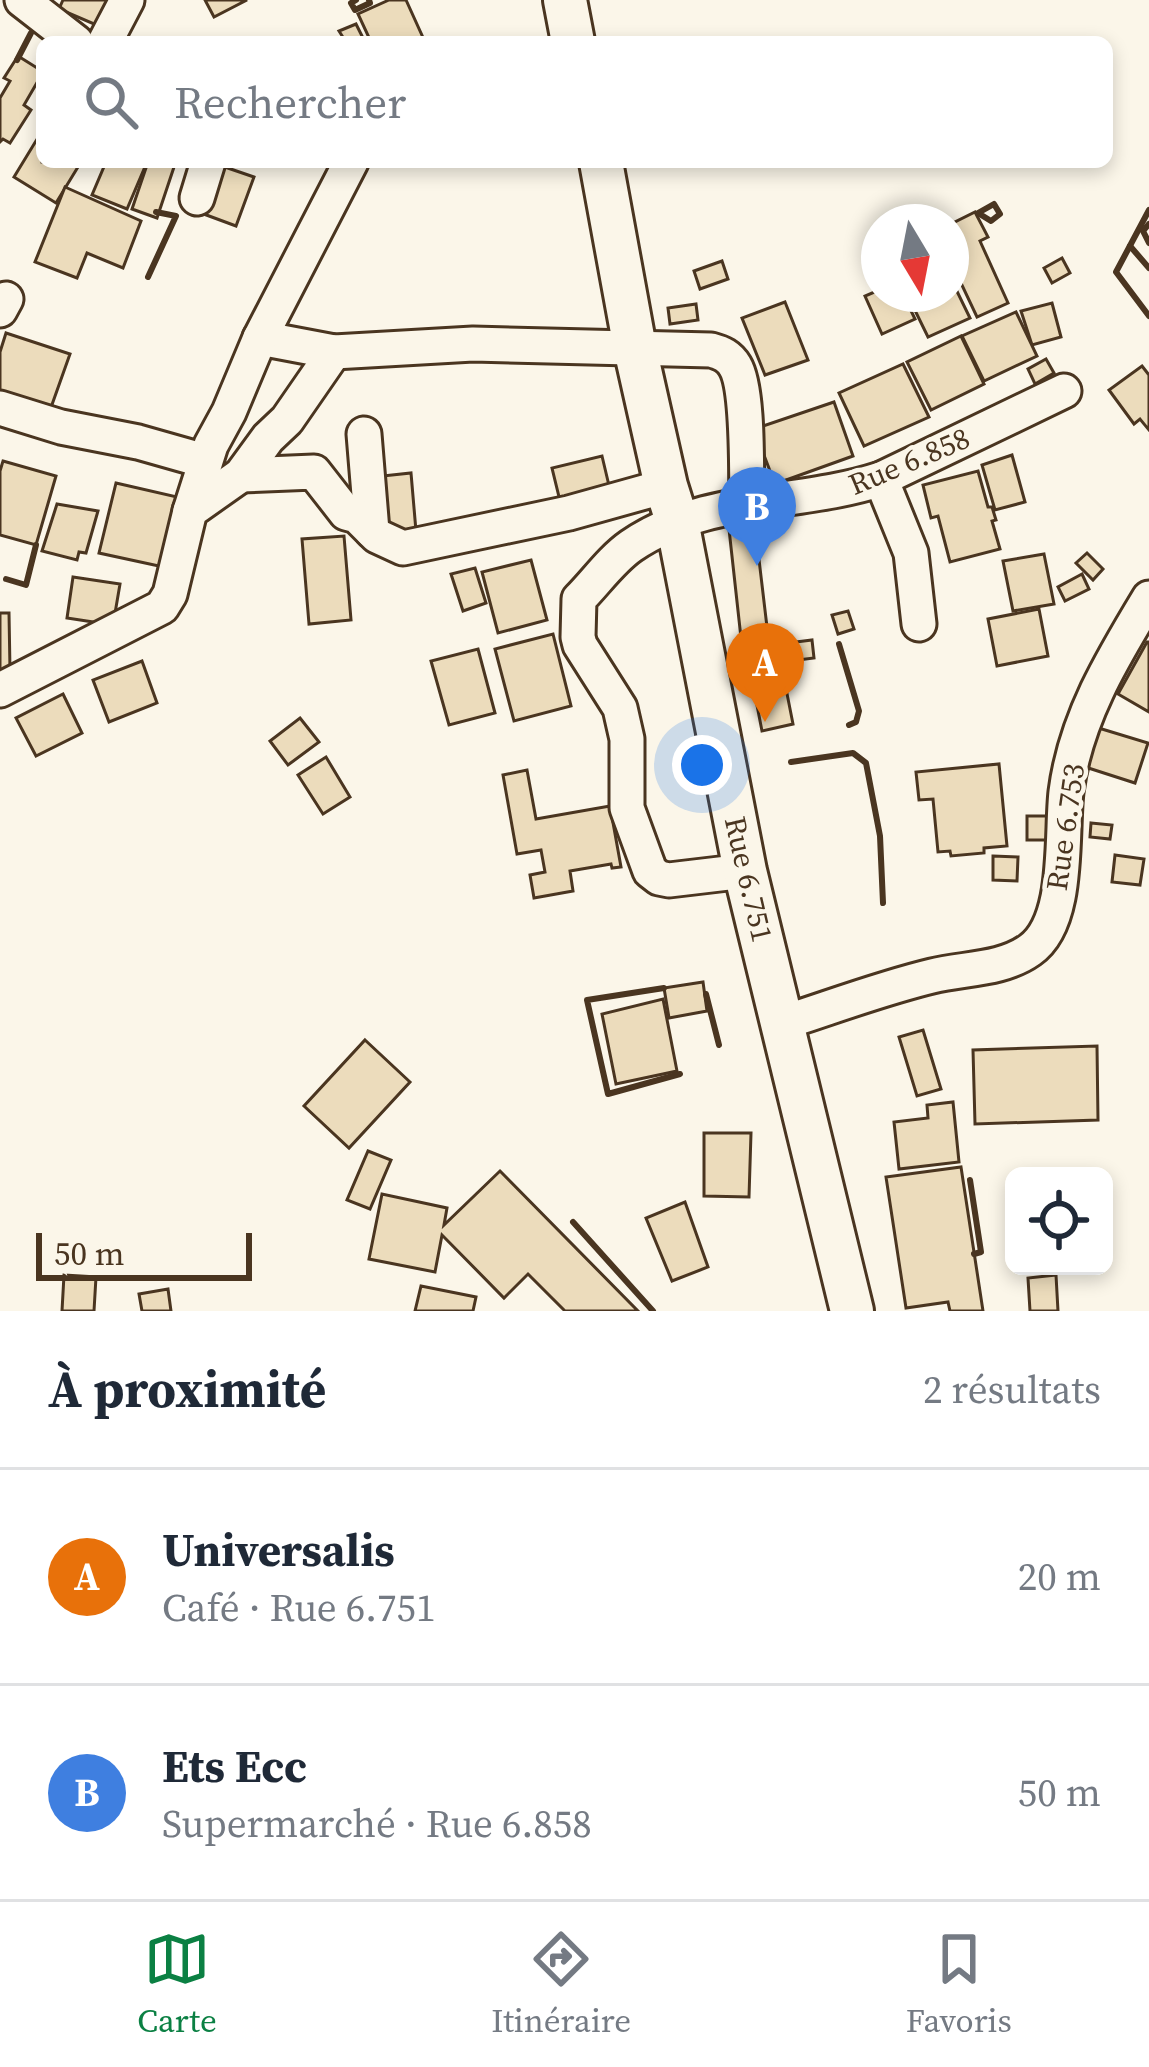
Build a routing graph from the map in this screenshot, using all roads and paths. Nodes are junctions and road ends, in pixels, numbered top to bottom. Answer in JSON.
{"nodes":[{"id":1,"x":22,"y":0,"type":"edge"},
{"id":2,"x":128,"y":0,"type":"edge"},
{"id":3,"x":565,"y":0,"type":"edge"},
{"id":4,"x":68,"y":36,"type":"edge"},
{"id":5,"x":108,"y":36,"type":"edge"},
{"id":6,"x":572,"y":36,"type":"edge"},
{"id":7,"x":206,"y":168,"type":"edge"},
{"id":8,"x":349,"y":168,"type":"edge"},
{"id":9,"x":602,"y":168,"type":"edge"},
{"id":10,"x":196,"y":199,"type":"dead end"},
{"id":11,"x":260,"y":338,"type":"junction"},
{"id":12,"x":635,"y":348,"type":"junction"},
{"id":13,"x":334,"y":352,"type":"junction"},
{"id":14,"x":1064,"y":391,"type":"dead end"},
{"id":15,"x":0,"y":408,"type":"edge"},
{"id":16,"x":364,"y":434,"type":"dead end"},
{"id":17,"x":205,"y":461,"type":"junction"},
{"id":18,"x":241,"y":475,"type":"junction"},
{"id":19,"x":881,"y":479,"type":"junction"},
{"id":20,"x":671,"y":504,"type":"junction"},
{"id":21,"x":747,"y":504,"type":"junction"},
{"id":22,"x":190,"y":511,"type":"junction"},
{"id":23,"x":372,"y":531,"type":"junction"},
{"id":24,"x":1149,"y":598,"type":"edge"},
{"id":25,"x":919,"y":624,"type":"dead end"},
{"id":26,"x":0,"y":690,"type":"edge"},
{"id":27,"x":745,"y":871,"type":"junction"},
{"id":28,"x":782,"y":1023,"type":"junction"},
{"id":29,"x":852,"y":1311,"type":"edge"}],
"edges":[{"from":1,"to":4,"type":"street"},
{"from":2,"to":5,"type":"street"},
{"from":3,"to":6,"type":"main road"},
{"from":7,"to":10,"type":"street"},
{"from":8,"to":11,"type":"street"},
{"from":9,"to":12,"type":"main road","name":"Rue 6.751"},
{"from":11,"to":13,"type":"street"},
{"from":11,"to":17,"type":"street"},
{"from":12,"to":13,"type":"street"},
{"from":12,"to":20,"type":"main road","name":"Rue 6.751"},
{"from":12,"to":21,"type":"street"},
{"from":13,"to":18,"type":"street"},
{"from":14,"to":19,"type":"street","name":"Rue 6.858"},
{"from":15,"to":17,"type":"street"},
{"from":16,"to":23,"type":"street"},
{"from":17,"to":22,"type":"street"},
{"from":18,"to":22,"type":"street"},
{"from":18,"to":23,"type":"street"},
{"from":19,"to":21,"type":"street","name":"Rue 6.858"},
{"from":19,"to":25,"type":"street"},
{"from":20,"to":21,"type":"street","name":"Rue 6.858"},
{"from":20,"to":23,"type":"street","name":"Rue 6.858"},
{"from":20,"to":27,"type":"main road","name":"Rue 6.751"},
{"from":20,"to":27,"type":"street"},
{"from":22,"to":26,"type":"street"},
{"from":24,"to":28,"type":"street","name":"Rue 6.753"},
{"from":27,"to":28,"type":"main road","name":"Rue 6.751"},
{"from":28,"to":29,"type":"main road","name":"Rue 6.751"}]}
